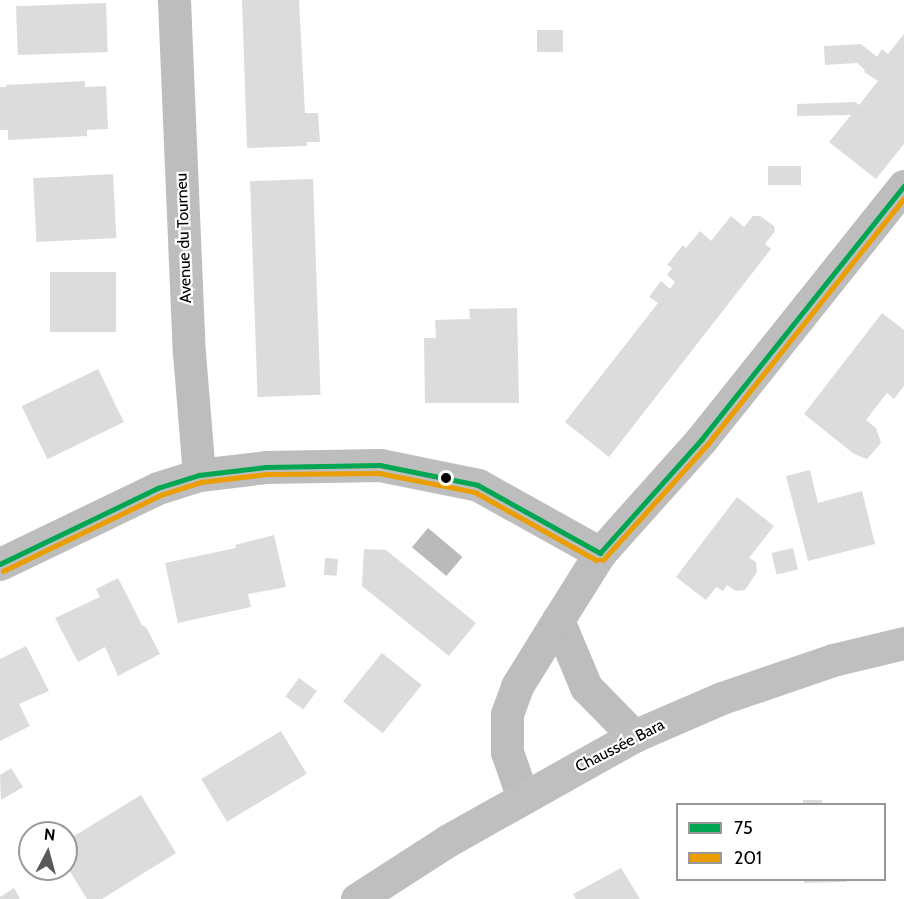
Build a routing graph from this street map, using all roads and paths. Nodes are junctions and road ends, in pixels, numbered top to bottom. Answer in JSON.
{"nodes":[{"id":1,"x":174,"y":0,"type":"edge"},
{"id":2,"x":904,"y":186,"type":"edge"},
{"id":3,"x":199,"y":475,"type":"junction"},
{"id":4,"x":600,"y":553,"type":"junction"},
{"id":5,"x":0,"y":564,"type":"edge"},
{"id":6,"x":558,"y":620,"type":"junction"},
{"id":7,"x":904,"y":643,"type":"edge"},
{"id":8,"x":634,"y":736,"type":"junction"},
{"id":9,"x":523,"y":798,"type":"junction"},
{"id":10,"x":357,"y":899,"type":"edge"}],
"edges":[{"from":1,"to":3,"type":"street","name":"Avenue du Tourneu"},
{"from":2,"to":4,"type":"street"},
{"from":3,"to":4,"type":"street"},
{"from":3,"to":5,"type":"street"},
{"from":4,"to":6,"type":"street"},
{"from":6,"to":8,"type":"street"},
{"from":6,"to":9,"type":"street"},
{"from":7,"to":8,"type":"main road","name":"Chaussée Bara"},
{"from":8,"to":9,"type":"main road","name":"Chaussée Bara"},
{"from":9,"to":10,"type":"main road","name":"Chaussée Bara"}]}
